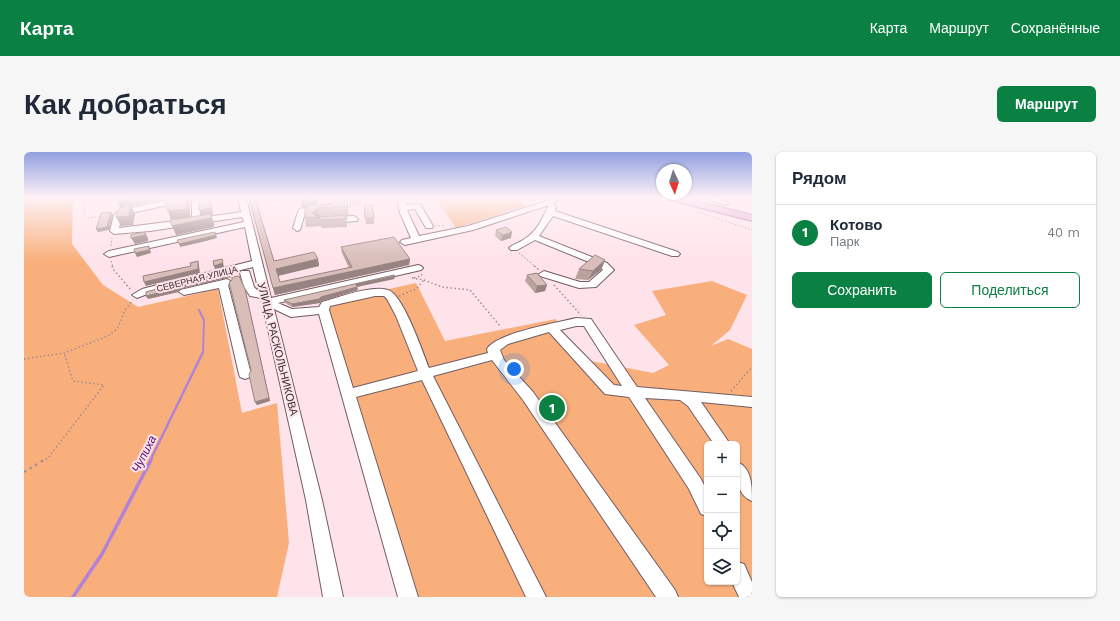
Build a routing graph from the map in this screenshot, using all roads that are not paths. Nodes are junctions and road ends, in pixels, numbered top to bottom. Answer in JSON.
{"nodes":[{"id":1,"x":117,"y":219,"type":"edge"},
{"id":2,"x":196,"y":219,"type":"edge"},
{"id":3,"x":247,"y":219,"type":"joint"},
{"id":4,"x":300,"y":219,"type":"edge"},
{"id":5,"x":340,"y":219,"type":"edge"},
{"id":6,"x":354,"y":219,"type":"edge"},
{"id":7,"x":408,"y":219,"type":"edge"},
{"id":8,"x":425,"y":219,"type":"edge"},
{"id":9,"x":498,"y":219,"type":"edge"},
{"id":10,"x":547,"y":219,"type":"edge"},
{"id":11,"x":568,"y":219,"type":"edge"},
{"id":12,"x":233,"y":221,"type":"junction"},
{"id":13,"x":196,"y":222,"type":"junction"},
{"id":14,"x":429,"y":226,"type":"dead end"},
{"id":15,"x":297,"y":228,"type":"dead end"},
{"id":16,"x":534,"y":237,"type":"junction"},
{"id":17,"x":416,"y":240,"type":"junction"},
{"id":18,"x":405,"y":242,"type":"dead end"},
{"id":19,"x":514,"y":248,"type":"dead end"},
{"id":20,"x":109,"y":254,"type":"road end"},
{"id":21,"x":675,"y":254,"type":"dead end"},
{"id":22,"x":249,"y":268,"type":"junction"},
{"id":23,"x":418,"y":268,"type":"dead end"},
{"id":24,"x":544,"y":274,"type":"dead end"},
{"id":25,"x":412,"y":278,"type":"road end"},
{"id":26,"x":228,"y":282,"type":"junction"},
{"id":27,"x":184,"y":292,"type":"dead end"},
{"id":28,"x":137,"y":295,"type":"road end"},
{"id":29,"x":266,"y":299,"type":"junction"},
{"id":30,"x":278,"y":307,"type":"junction"},
{"id":31,"x":323,"y":310,"type":"junction"},
{"id":32,"x":552,"y":328,"type":"junction"},
{"id":33,"x":496,"y":355,"type":"junction"},
{"id":34,"x":245,"y":374,"type":"dead end"},
{"id":35,"x":425,"y":374,"type":"junction"},
{"id":36,"x":632,"y":392,"type":"junction"},
{"id":37,"x":349,"y":394,"type":"junction"},
{"id":38,"x":683,"y":395,"type":"junction"},
{"id":39,"x":752,"y":402,"type":"edge"},
{"id":40,"x":720,"y":441,"type":"edge"},
{"id":41,"x":740,"y":474,"type":"edge"},
{"id":42,"x":752,"y":493,"type":"edge"},
{"id":43,"x":704,"y":502,"type":"edge"},
{"id":44,"x":740,"y":578,"type":"edge"},
{"id":45,"x":333,"y":597,"type":"edge"},
{"id":46,"x":408,"y":597,"type":"edge"},
{"id":47,"x":536,"y":597,"type":"edge"},
{"id":48,"x":668,"y":597,"type":"edge"},
{"id":49,"x":749,"y":597,"type":"edge"}],
"edges":[{"from":1,"to":13,"type":"street"},
{"from":2,"to":13,"type":"street"},
{"from":3,"to":12,"type":"street"},
{"from":3,"to":22,"type":"street","name":"УЛИЦА РАСКОЛЬНИКОВА"},
{"from":4,"to":15,"type":"street"},
{"from":5,"to":6,"type":"street"},
{"from":7,"to":17,"type":"street"},
{"from":8,"to":14,"type":"street"},
{"from":9,"to":17,"type":"street"},
{"from":10,"to":16,"type":"street"},
{"from":11,"to":21,"type":"street"},
{"from":12,"to":13,"type":"street"},
{"from":12,"to":20,"type":"street"},
{"from":16,"to":19,"type":"street"},
{"from":16,"to":24,"type":"street"},
{"from":17,"to":18,"type":"street"},
{"from":22,"to":26,"type":"street"},
{"from":22,"to":28,"type":"street","name":"СЕВЕРНАЯ УЛИЦА"},
{"from":22,"to":29,"type":"street","name":"УЛИЦА РАСКОЛЬНИКОВА"},
{"from":23,"to":29,"type":"street"},
{"from":25,"to":30,"type":"street"},
{"from":26,"to":27,"type":"street"},
{"from":26,"to":34,"type":"street"},
{"from":29,"to":30,"type":"street"},
{"from":29,"to":45,"type":"street","name":"УЛИЦА РАСКОЛЬНИКОВА"},
{"from":30,"to":31,"type":"street"},
{"from":31,"to":35,"type":"street"},
{"from":31,"to":37,"type":"street"},
{"from":32,"to":33,"type":"street"},
{"from":32,"to":36,"type":"street"},
{"from":32,"to":36,"type":"street"},
{"from":33,"to":35,"type":"street"},
{"from":33,"to":48,"type":"street"},
{"from":35,"to":37,"type":"street"},
{"from":35,"to":47,"type":"street"},
{"from":36,"to":38,"type":"street"},
{"from":36,"to":43,"type":"street"},
{"from":37,"to":46,"type":"street"},
{"from":38,"to":39,"type":"street"},
{"from":38,"to":40,"type":"street"},
{"from":41,"to":42,"type":"street"},
{"from":44,"to":49,"type":"street"}]}
